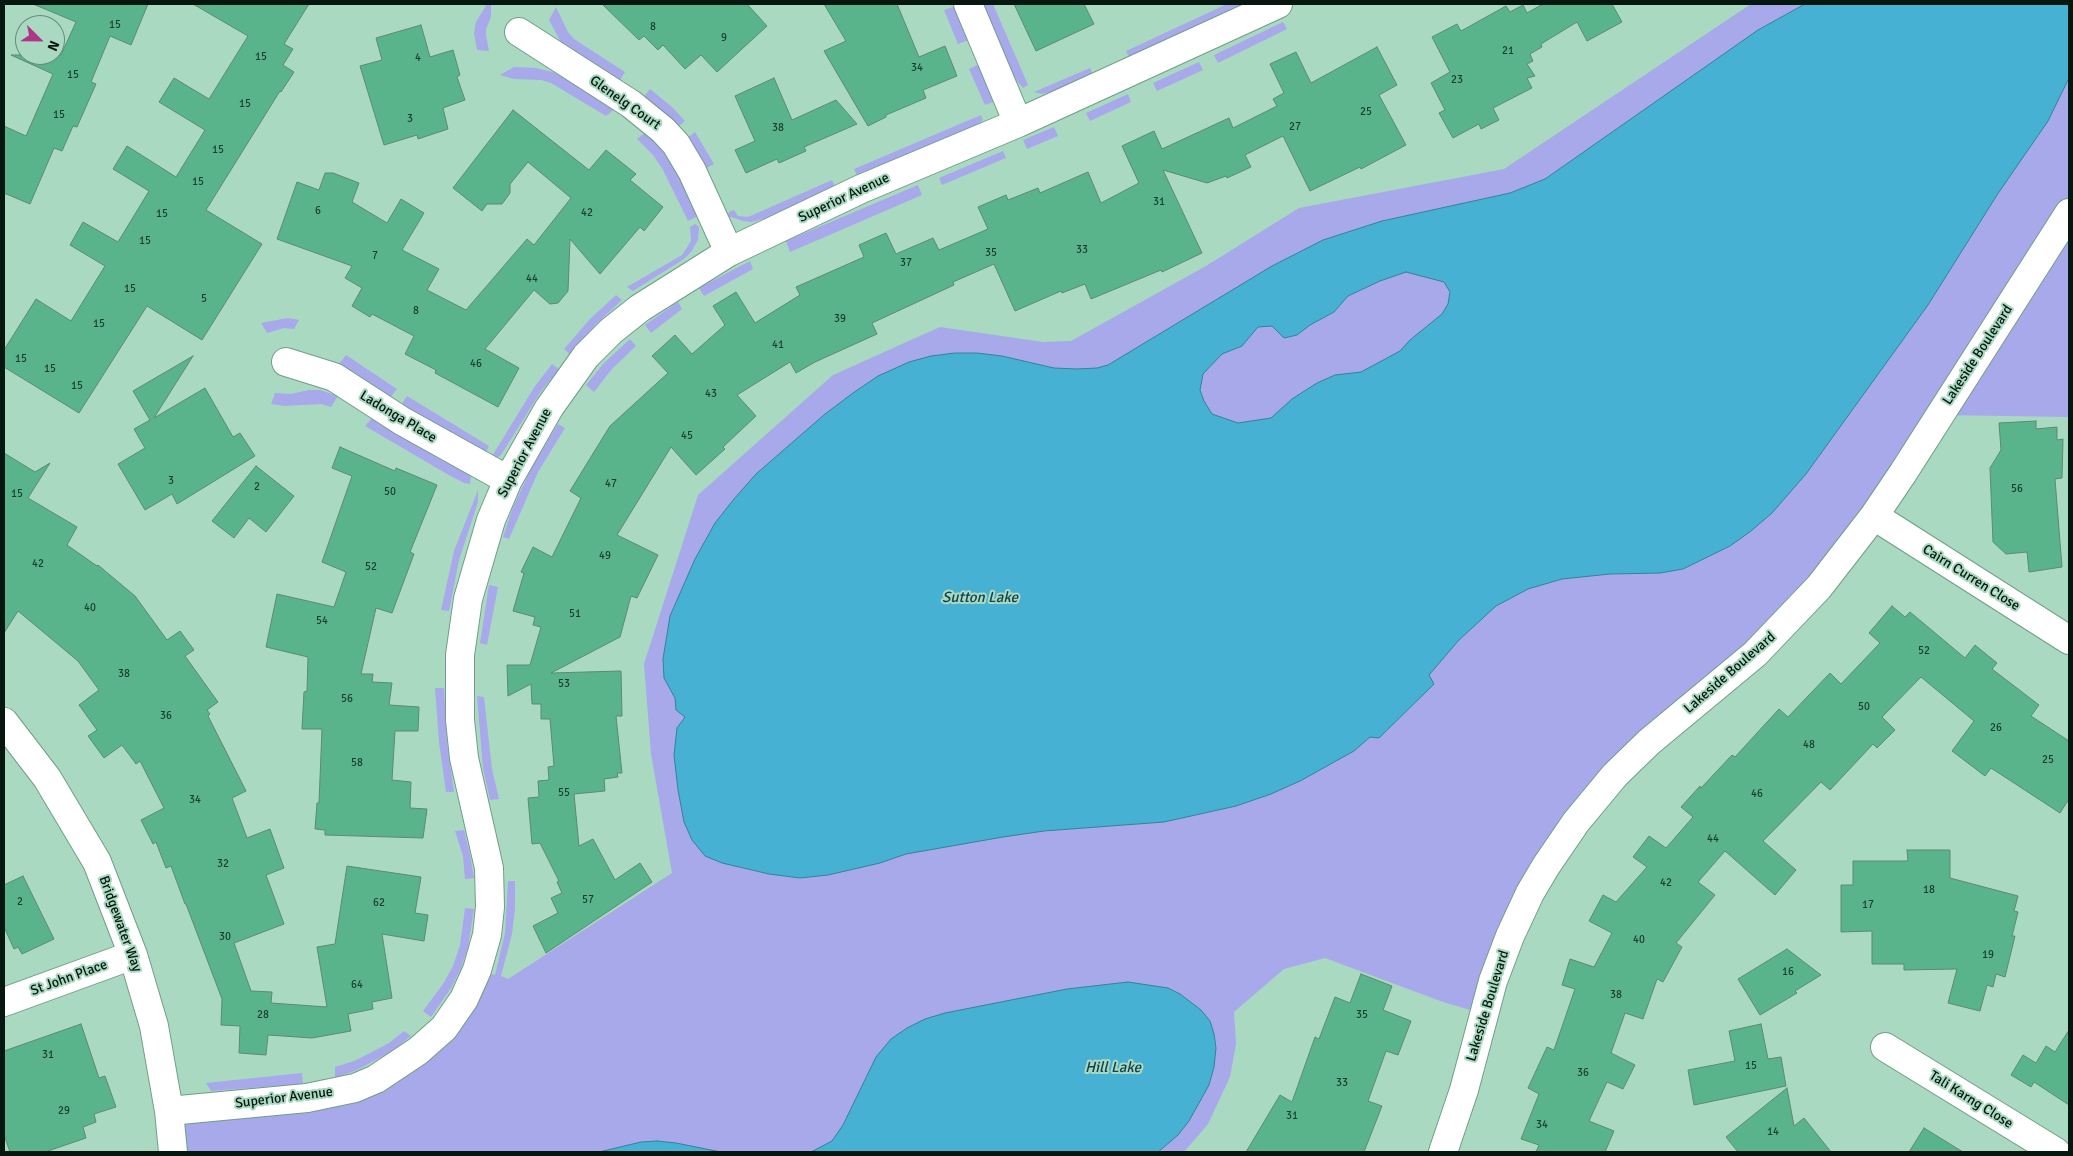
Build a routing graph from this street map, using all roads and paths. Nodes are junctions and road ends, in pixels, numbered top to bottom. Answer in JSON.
{"nodes":[{"id":1,"x":968,"y":4,"type":"edge"},
{"id":2,"x":1278,"y":4,"type":"edge"},
{"id":3,"x":519,"y":32,"type":"dead end"},
{"id":4,"x":1018,"y":123,"type":"junction"},
{"id":5,"x":2069,"y":213,"type":"edge"},
{"id":6,"x":729,"y":252,"type":"junction"},
{"id":7,"x":286,"y":362,"type":"dead end"},
{"id":8,"x":508,"y":480,"type":"junction"},
{"id":9,"x":1874,"y":516,"type":"junction"},
{"id":10,"x":2069,"y":640,"type":"edge"},
{"id":11,"x":4,"y":722,"type":"edge"},
{"id":12,"x":134,"y":955,"type":"junction"},
{"id":13,"x":4,"y":1002,"type":"edge"},
{"id":14,"x":1886,"y":1047,"type":"dead end"},
{"id":15,"x":169,"y":1111,"type":"junction"},
{"id":16,"x":173,"y":1152,"type":"edge"},
{"id":17,"x":1443,"y":1152,"type":"edge"},
{"id":18,"x":2056,"y":1152,"type":"edge"}],
"edges":[{"from":1,"to":4,"type":"street"},
{"from":2,"to":4,"type":"street","name":"Superior Avenue"},
{"from":3,"to":6,"type":"street","name":"Glenelg Court"},
{"from":4,"to":6,"type":"street","name":"Superior Avenue"},
{"from":5,"to":9,"type":"street","name":"Lakeside Boulevard"},
{"from":6,"to":8,"type":"street","name":"Superior Avenue"},
{"from":7,"to":8,"type":"street","name":"Ladonga Place"},
{"from":8,"to":15,"type":"street","name":"Superior Avenue"},
{"from":9,"to":10,"type":"street","name":"Cairn Curren Close"},
{"from":9,"to":17,"type":"street","name":"Lakeside Boulevard"},
{"from":11,"to":12,"type":"street","name":"Bridgewater Way"},
{"from":12,"to":13,"type":"street","name":"St John Place"},
{"from":12,"to":15,"type":"street","name":"Bridgewater Way"},
{"from":14,"to":18,"type":"street","name":"Tali Karng Close"},
{"from":15,"to":16,"type":"street","name":"Bridgewater Way"}]}
